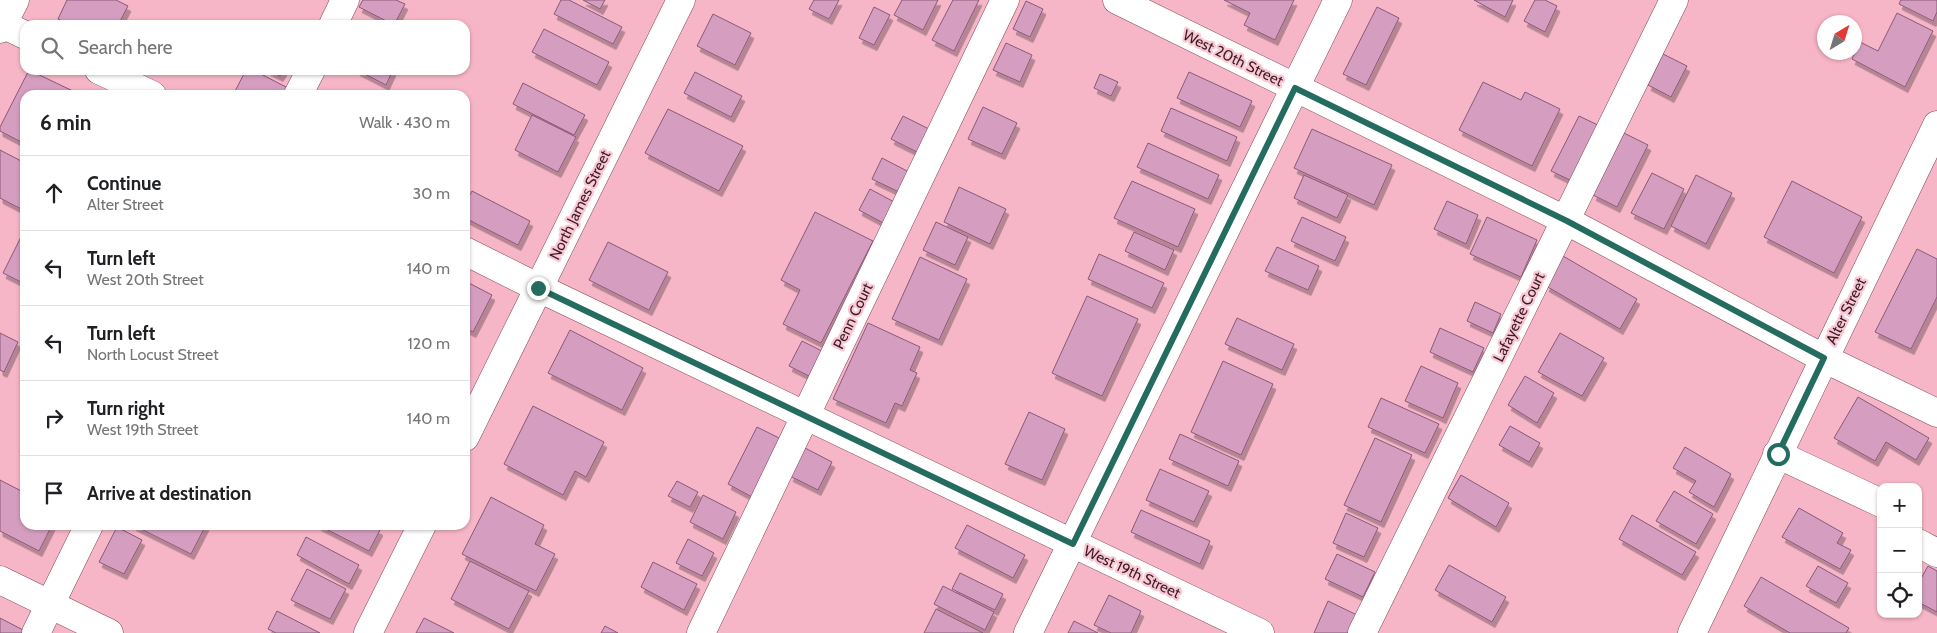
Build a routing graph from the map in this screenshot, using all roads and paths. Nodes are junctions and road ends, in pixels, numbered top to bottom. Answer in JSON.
{"nodes":[{"id":1,"x":15,"y":0,"type":"edge"},
{"id":2,"x":345,"y":0,"type":"edge"},
{"id":3,"x":681,"y":0,"type":"edge"},
{"id":4,"x":1005,"y":0,"type":"edge"},
{"id":5,"x":1117,"y":0,"type":"edge"},
{"id":6,"x":1338,"y":0,"type":"edge"},
{"id":7,"x":1674,"y":0,"type":"edge"},
{"id":8,"x":335,"y":20,"type":"edge"},
{"id":9,"x":7,"y":28,"type":"edge"},
{"id":10,"x":110,"y":75,"type":"edge"},
{"id":11,"x":308,"y":75,"type":"edge"},
{"id":12,"x":1295,"y":88,"type":"junction"},
{"id":13,"x":141,"y":90,"type":"edge"},
{"id":14,"x":301,"y":90,"type":"edge"},
{"id":15,"x":1937,"y":125,"type":"edge"},
{"id":16,"x":1567,"y":221,"type":"junction"},
{"id":17,"x":470,"y":254,"type":"edge"},
{"id":18,"x":538,"y":288,"type":"junction"},
{"id":19,"x":1824,"y":358,"type":"junction"},
{"id":20,"x":1937,"y":414,"type":"edge"},
{"id":21,"x":805,"y":416,"type":"junction"},
{"id":22,"x":470,"y":427,"type":"edge"},
{"id":23,"x":1778,"y":454,"type":"junction"},
{"id":24,"x":1877,"y":501,"type":"edge"},
{"id":25,"x":87,"y":530,"type":"edge"},
{"id":26,"x":420,"y":530,"type":"edge"},
{"id":27,"x":1073,"y":544,"type":"junction"},
{"id":28,"x":1922,"y":546,"type":"edge"},
{"id":29,"x":1937,"y":553,"type":"edge"},
{"id":30,"x":0,"y":580,"type":"edge"},
{"id":31,"x":50,"y":604,"type":"junction"},
{"id":32,"x":36,"y":633,"type":"edge"},
{"id":33,"x":109,"y":633,"type":"edge"},
{"id":34,"x":368,"y":633,"type":"edge"},
{"id":35,"x":701,"y":633,"type":"edge"},
{"id":36,"x":1028,"y":633,"type":"edge"},
{"id":37,"x":1260,"y":633,"type":"edge"},
{"id":38,"x":1362,"y":633,"type":"edge"},
{"id":39,"x":1692,"y":633,"type":"edge"}],
"edges":[{"from":1,"to":9,"type":"street"},
{"from":2,"to":8,"type":"street"},
{"from":3,"to":18,"type":"street","name":"North James Street"},
{"from":4,"to":21,"type":"street","name":"Penn Court"},
{"from":5,"to":12,"type":"street","name":"West 20th Street"},
{"from":6,"to":12,"type":"street"},
{"from":7,"to":16,"type":"street","name":"Lafayette Court"},
{"from":10,"to":13,"type":"street"},
{"from":11,"to":14,"type":"street"},
{"from":12,"to":16,"type":"street","name":"West 20th Street"},
{"from":12,"to":27,"type":"street"},
{"from":15,"to":19,"type":"street","name":"Alter Street"},
{"from":16,"to":19,"type":"street","name":"West 20th Street"},
{"from":16,"to":38,"type":"street","name":"Lafayette Court"},
{"from":17,"to":18,"type":"street","name":"West 19th Street"},
{"from":18,"to":21,"type":"street","name":"West 19th Street"},
{"from":18,"to":22,"type":"street","name":"North James Street"},
{"from":19,"to":20,"type":"street","name":"West 20th Street"},
{"from":19,"to":23,"type":"street","name":"Alter Street"},
{"from":21,"to":27,"type":"street","name":"West 19th Street"},
{"from":21,"to":35,"type":"street","name":"Penn Court"},
{"from":23,"to":24,"type":"street"},
{"from":23,"to":39,"type":"street","name":"Alter Street"},
{"from":25,"to":31,"type":"street"},
{"from":26,"to":34,"type":"street"},
{"from":27,"to":36,"type":"street"},
{"from":27,"to":37,"type":"street","name":"West 19th Street"},
{"from":28,"to":29,"type":"street"},
{"from":30,"to":31,"type":"street"},
{"from":31,"to":32,"type":"street"},
{"from":31,"to":33,"type":"street"}]}
